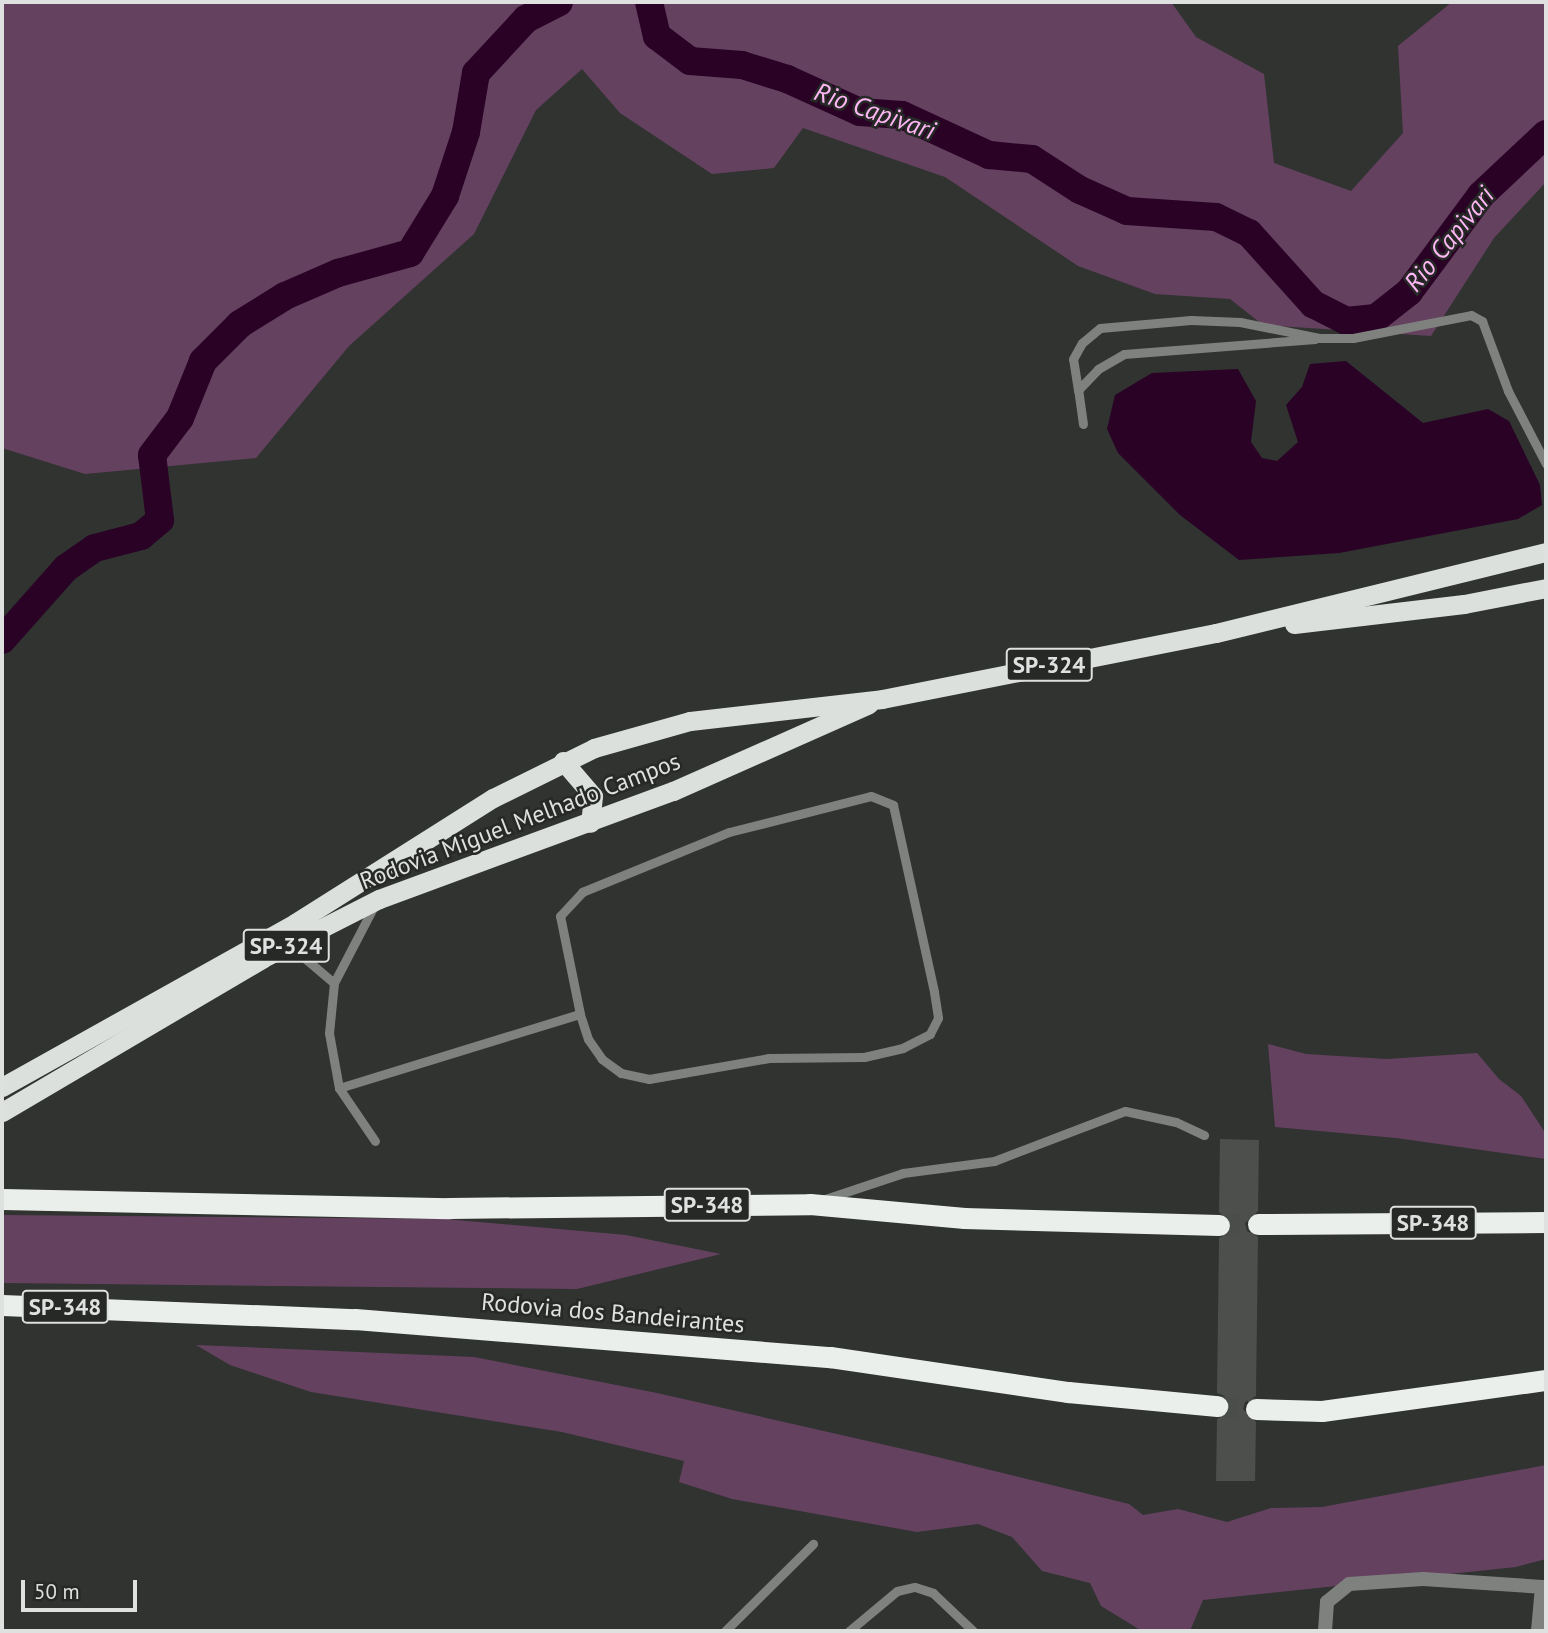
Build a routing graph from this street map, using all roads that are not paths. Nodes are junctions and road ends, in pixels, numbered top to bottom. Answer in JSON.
{"nodes":[{"id":1,"x":1321,"y":338,"type":"junction"},
{"id":2,"x":1078,"y":390,"type":"junction"},
{"id":3,"x":1083,"y":424,"type":"dead end"},
{"id":4,"x":1546,"y":464,"type":"edge"},
{"id":5,"x":1546,"y":552,"type":"edge"},
{"id":6,"x":1546,"y":588,"type":"edge"},
{"id":7,"x":1216,"y":633,"type":"junction"},
{"id":8,"x":882,"y":699,"type":"junction"},
{"id":9,"x":564,"y":761,"type":"junction"},
{"id":10,"x":590,"y":823,"type":"junction"},
{"id":11,"x":379,"y":899,"type":"junction"},
{"id":12,"x":263,"y":958,"type":"junction"},
{"id":13,"x":334,"y":982,"type":"junction"},
{"id":14,"x":580,"y":1014,"type":"junction"},
{"id":15,"x":2,"y":1087,"type":"edge"},
{"id":16,"x":339,"y":1088,"type":"junction"},
{"id":17,"x":2,"y":1112,"type":"edge"},
{"id":18,"x":1205,"y":1135,"type":"dead end"},
{"id":19,"x":375,"y":1141,"type":"dead end"},
{"id":20,"x":2,"y":1199,"type":"edge"},
{"id":21,"x":810,"y":1204,"type":"junction"},
{"id":22,"x":1546,"y":1222,"type":"edge"},
{"id":23,"x":1258,"y":1224,"type":"tunnel mouth"},
{"id":24,"x":1219,"y":1225,"type":"tunnel mouth"},
{"id":25,"x":2,"y":1305,"type":"edge"},
{"id":26,"x":1546,"y":1380,"type":"edge"},
{"id":27,"x":1217,"y":1406,"type":"tunnel mouth"},
{"id":28,"x":1256,"y":1409,"type":"tunnel mouth"},
{"id":29,"x":813,"y":1544,"type":"dead end"},
{"id":30,"x":1544,"y":1587,"type":"edge"},
{"id":31,"x":725,"y":1631,"type":"edge"},
{"id":32,"x":849,"y":1631,"type":"edge"},
{"id":33,"x":973,"y":1631,"type":"edge"},
{"id":34,"x":1325,"y":1631,"type":"edge"},
{"id":35,"x":1538,"y":1631,"type":"edge"}],
"edges":[{"from":1,"to":2,"type":"lane"},
{"from":1,"to":2,"type":"lane"},
{"from":1,"to":4,"type":"lane"},
{"from":2,"to":3,"type":"lane"},
{"from":5,"to":7,"type":"highway","name":"Rodovia Miguel Melhado Campos","number":"SP-324"},
{"from":6,"to":7,"type":"highway","name":"Rodovia Miguel Melhado Campos","number":"SP-324"},
{"from":7,"to":8,"type":"highway","name":"Rodovia Miguel Melhado Campos","number":"SP-324"},
{"from":8,"to":9,"type":"highway","name":"Rodovia Miguel Melhado Campos","number":"SP-324"},
{"from":8,"to":10,"type":"highway","name":"Rodovia Miguel Melhado Campos","number":"SP-324"},
{"from":9,"to":10,"type":"highway"},
{"from":9,"to":15,"type":"highway","name":"Rodovia Miguel Melhado Campos","number":"SP-324"},
{"from":10,"to":11,"type":"highway","name":"Rodovia Miguel Melhado Campos","number":"SP-324"},
{"from":11,"to":12,"type":"highway","name":"Rodovia Miguel Melhado Campos","number":"SP-324"},
{"from":11,"to":13,"type":"lane"},
{"from":12,"to":13,"type":"lane"},
{"from":12,"to":17,"type":"highway","name":"Rodovia Miguel Melhado Campos","number":"SP-324"},
{"from":13,"to":16,"type":"lane"},
{"from":14,"to":14,"type":"lane"},
{"from":14,"to":16,"type":"lane"},
{"from":16,"to":19,"type":"lane"},
{"from":18,"to":21,"type":"lane"},
{"from":20,"to":21,"type":"highway","number":"SP-348"},
{"from":21,"to":24,"type":"highway","number":"SP-348"},
{"from":22,"to":23,"type":"highway","number":"SP-348"},
{"from":25,"to":27,"type":"highway","name":"Rodovia dos Bandeirantes","number":"SP-348"},
{"from":26,"to":28,"type":"highway"},
{"from":29,"to":31,"type":"lane"},
{"from":30,"to":34,"type":"street"},
{"from":30,"to":35,"type":"street"},
{"from":32,"to":33,"type":"lane"}]}
